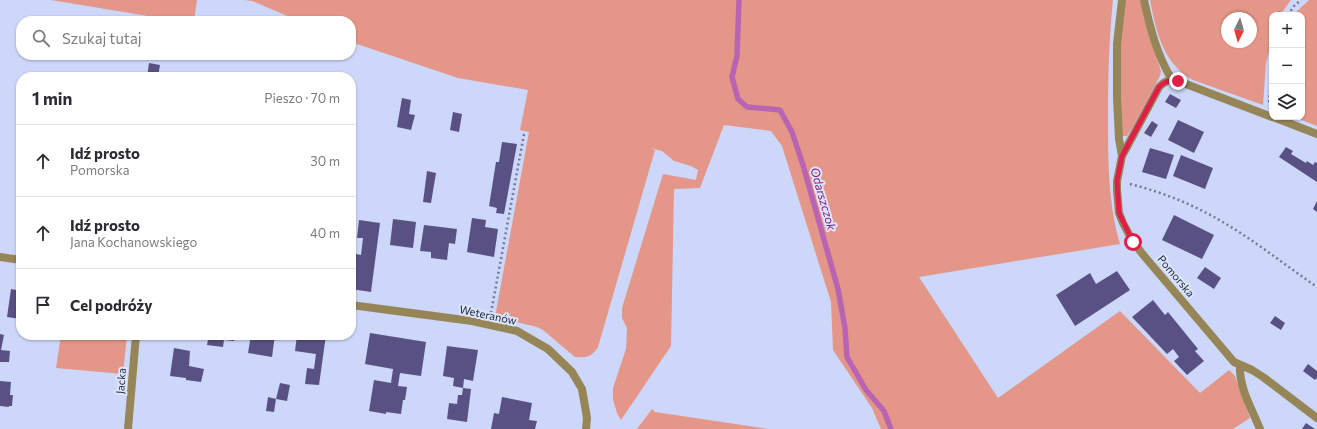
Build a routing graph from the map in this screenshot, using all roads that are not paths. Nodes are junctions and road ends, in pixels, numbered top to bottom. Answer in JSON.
{"nodes":[{"id":1,"x":1122,"y":0,"type":"edge"},
{"id":2,"x":1144,"y":0,"type":"edge"},
{"id":3,"x":1172,"y":80,"type":"junction"},
{"id":4,"x":1269,"y":115,"type":"edge"},
{"id":5,"x":1281,"y":120,"type":"edge"},
{"id":6,"x":1317,"y":134,"type":"edge"},
{"id":7,"x":1122,"y":156,"type":"junction"},
{"id":8,"x":0,"y":257,"type":"edge"},
{"id":9,"x":16,"y":259,"type":"edge"},
{"id":10,"x":356,"y":306,"type":"edge"},
{"id":11,"x":136,"y":340,"type":"edge"},
{"id":12,"x":1240,"y":366,"type":"junction"},
{"id":13,"x":1317,"y":418,"type":"edge"},
{"id":14,"x":128,"y":429,"type":"edge"},
{"id":15,"x":586,"y":429,"type":"edge"},
{"id":16,"x":1260,"y":429,"type":"edge"}],
"edges":[{"from":1,"to":7,"type":"street","name":"Pomorska"},
{"from":2,"to":3,"type":"street"},
{"from":3,"to":4,"type":"street"},
{"from":3,"to":7,"type":"street"},
{"from":5,"to":6,"type":"street"},
{"from":7,"to":12,"type":"street","name":"Pomorska"},
{"from":8,"to":9,"type":"street"},
{"from":10,"to":15,"type":"street","name":"Weteranów"},
{"from":11,"to":14,"type":"street","name":"Jacka"},
{"from":12,"to":13,"type":"street","name":"Pomorska"},
{"from":12,"to":16,"type":"street"}]}
